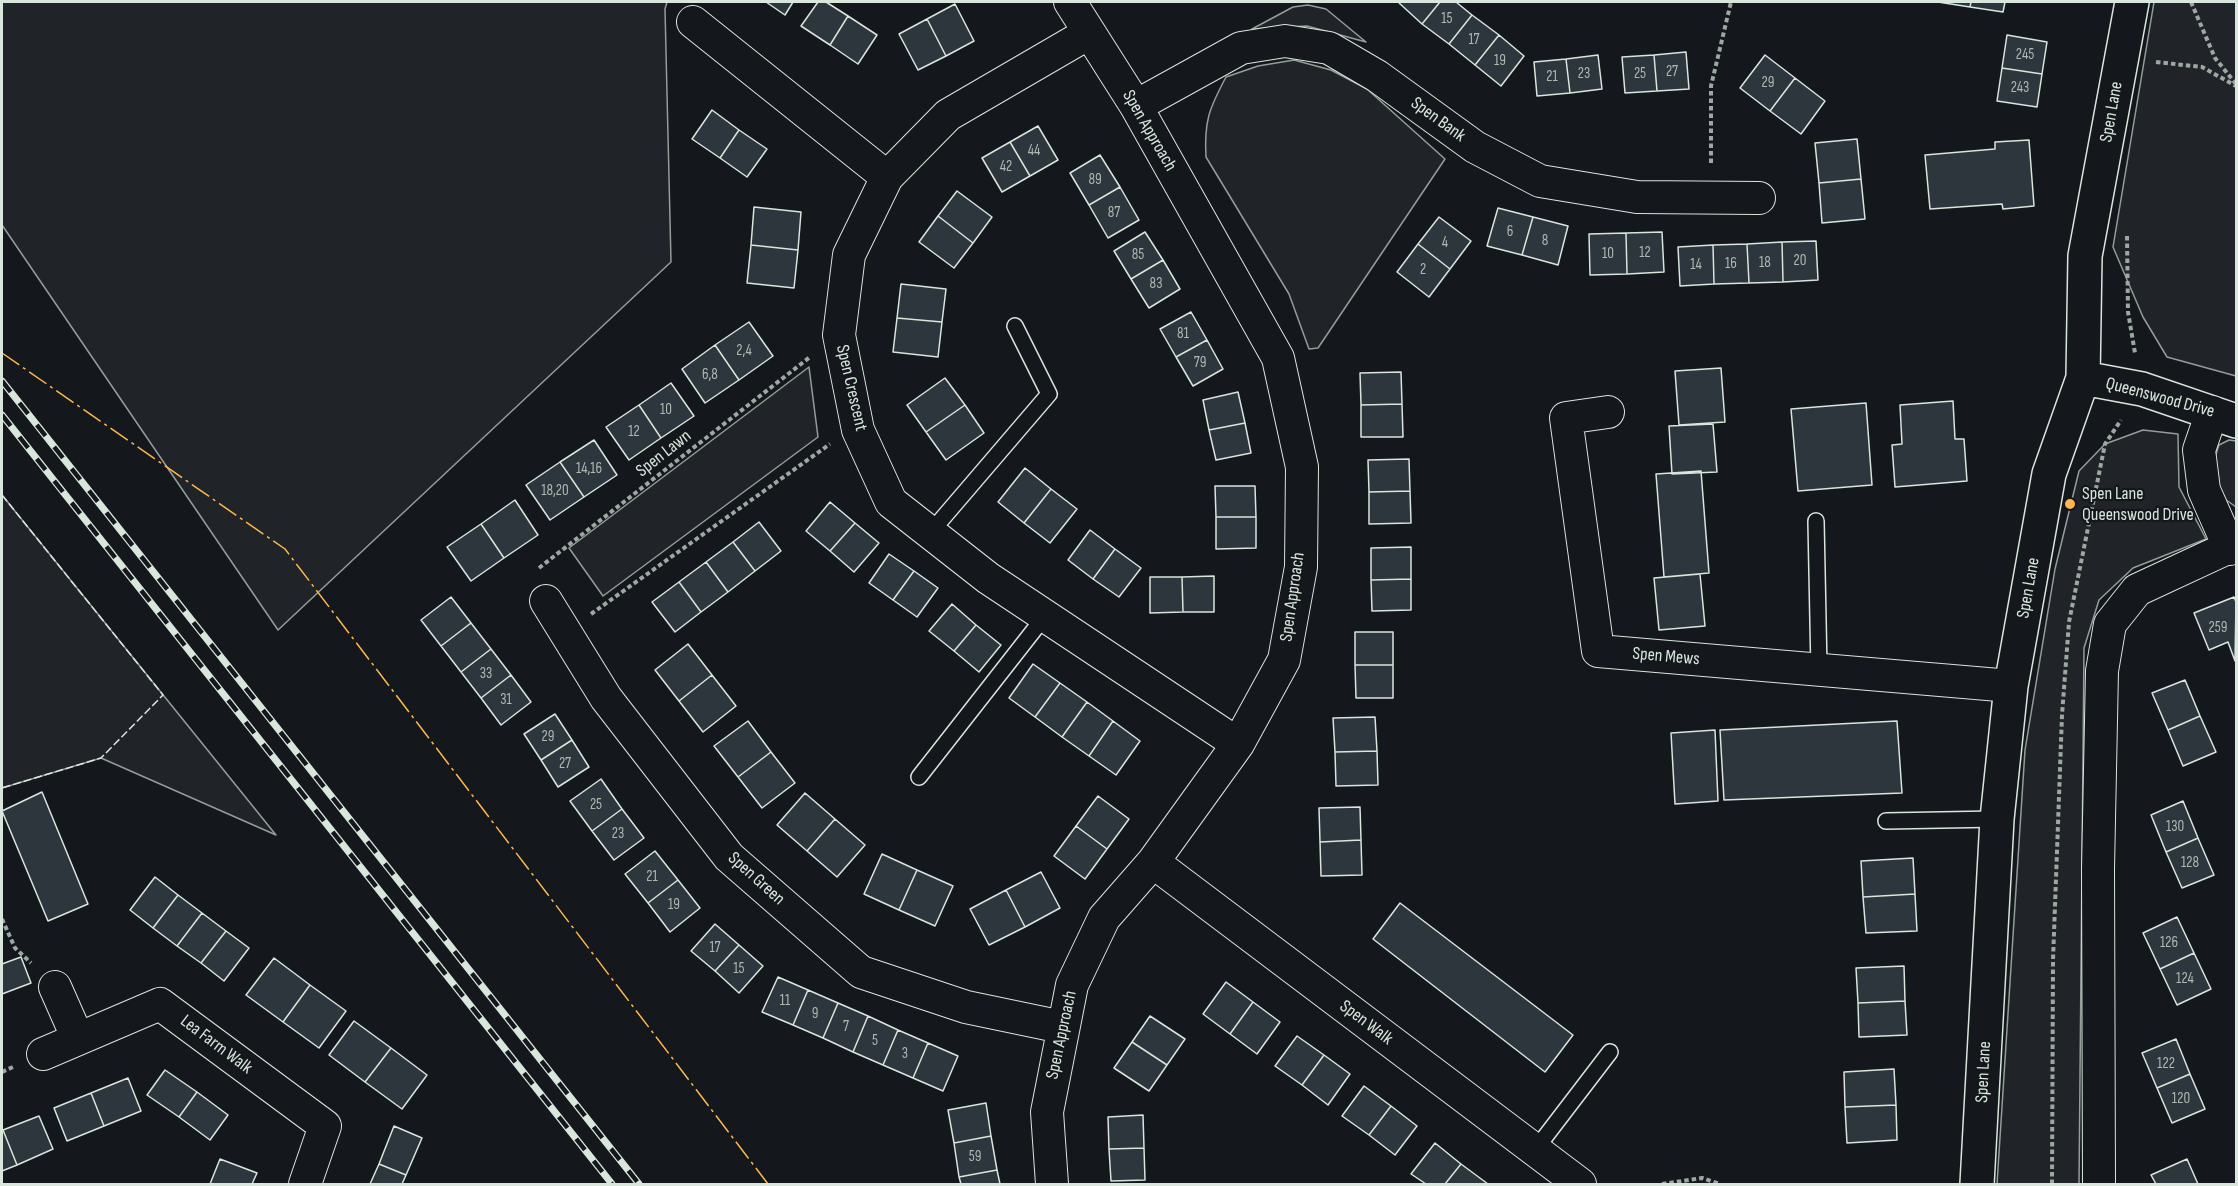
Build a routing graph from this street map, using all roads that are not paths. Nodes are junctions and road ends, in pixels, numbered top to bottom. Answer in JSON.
{"nodes":[{"id":1,"x":1070,"y":2,"type":"edge"},
{"id":2,"x":2132,"y":2,"type":"edge"},
{"id":3,"x":693,"y":22,"type":"dead end"},
{"id":4,"x":1089,"y":33,"type":"junction"},
{"id":5,"x":1136,"y":106,"type":"junction"},
{"id":6,"x":887,"y":177,"type":"junction"},
{"id":7,"x":1759,"y":198,"type":"dead end"},
{"id":8,"x":1015,"y":326,"type":"dead end"},
{"id":9,"x":2083,"y":378,"type":"junction"},
{"id":10,"x":1608,"y":412,"type":"dead end"},
{"id":11,"x":2224,"y":416,"type":"edge"},
{"id":12,"x":1816,"y":521,"type":"dead end"},
{"id":13,"x":930,"y":533,"type":"junction"},
{"id":14,"x":2233,"y":546,"type":"edge"},
{"id":15,"x":546,"y":601,"type":"road end"},
{"id":16,"x":1045,"y":616,"type":"junction"},
{"id":17,"x":1819,"y":670,"type":"junction"},
{"id":18,"x":2012,"y":686,"type":"junction"},
{"id":19,"x":1238,"y":744,"type":"junction"},
{"id":20,"x":919,"y":777,"type":"dead end"},
{"id":21,"x":1997,"y":819,"type":"junction"},
{"id":22,"x":1886,"y":821,"type":"dead end"},
{"id":23,"x":1153,"y":862,"type":"junction"},
{"id":24,"x":55,"y":987,"type":"road end"},
{"id":25,"x":1062,"y":1027,"type":"junction"},
{"id":26,"x":78,"y":1039,"type":"junction"},
{"id":27,"x":1610,"y":1052,"type":"dead end"},
{"id":28,"x":43,"y":1054,"type":"dead end"},
{"id":29,"x":1535,"y":1150,"type":"junction"},
{"id":30,"x":1580,"y":1184,"type":"edge"},
{"id":31,"x":305,"y":1185,"type":"edge"},
{"id":32,"x":1052,"y":1185,"type":"edge"},
{"id":33,"x":1977,"y":1185,"type":"edge"},
{"id":34,"x":2099,"y":1185,"type":"edge"}],
"edges":[{"from":1,"to":4,"type":"street","name":"Spen Approach"},
{"from":2,"to":9,"type":"street","name":"Spen Lane"},
{"from":3,"to":6,"type":"street"},
{"from":4,"to":5,"type":"street","name":"Spen Approach"},
{"from":4,"to":6,"type":"street","name":"Spen Crescent"},
{"from":5,"to":7,"type":"street","name":"Spen Bank"},
{"from":5,"to":19,"type":"street","name":"Spen Approach"},
{"from":6,"to":13,"type":"street","name":"Spen Crescent"},
{"from":8,"to":13,"type":"lane"},
{"from":9,"to":11,"type":"street","name":"Queenswood Drive"},
{"from":9,"to":18,"type":"street","name":"Spen Lane"},
{"from":10,"to":17,"type":"street","name":"Spen Mews"},
{"from":11,"to":14,"type":"street"},
{"from":12,"to":17,"type":"lane"},
{"from":13,"to":16,"type":"street","name":"Spen Crescent"},
{"from":14,"to":34,"type":"street"},
{"from":15,"to":25,"type":"street","name":"Spen Green"},
{"from":16,"to":19,"type":"street","name":"Spen Crescent"},
{"from":16,"to":20,"type":"lane"},
{"from":17,"to":18,"type":"street","name":"Spen Mews"},
{"from":18,"to":21,"type":"street","name":"Spen Lane"},
{"from":19,"to":23,"type":"street","name":"Spen Approach"},
{"from":21,"to":22,"type":"lane"},
{"from":21,"to":33,"type":"street","name":"Spen Lane"},
{"from":23,"to":25,"type":"street","name":"Spen Approach"},
{"from":23,"to":29,"type":"street","name":"Spen Walk"},
{"from":24,"to":26,"type":"street"},
{"from":25,"to":32,"type":"street","name":"Spen Approach"},
{"from":26,"to":28,"type":"street","name":"Lea Farm Walk"},
{"from":26,"to":31,"type":"street","name":"Lea Farm Walk"},
{"from":27,"to":29,"type":"lane"},
{"from":29,"to":30,"type":"street","name":"Spen Walk"}]}
